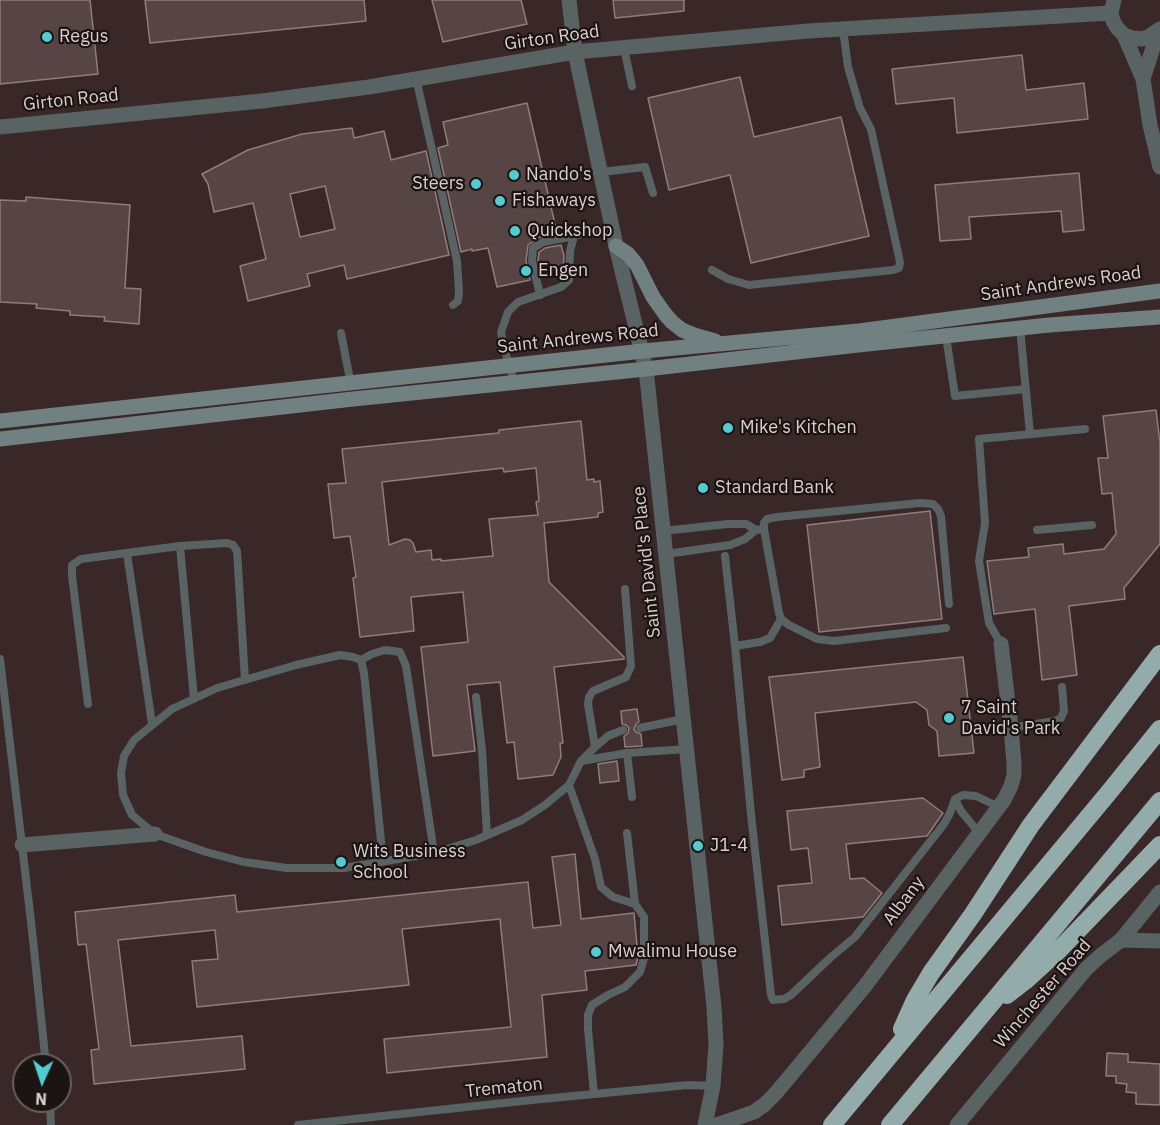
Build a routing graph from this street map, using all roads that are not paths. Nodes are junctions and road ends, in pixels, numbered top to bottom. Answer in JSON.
{"nodes":[{"id":1,"x":569,"y":0,"type":"edge"},
{"id":2,"x":1112,"y":7,"type":"edge"},
{"id":3,"x":843,"y":29,"type":"junction"},
{"id":4,"x":1159,"y":31,"type":"edge"},
{"id":5,"x":1124,"y":34,"type":"junction"},
{"id":6,"x":624,"y":48,"type":"junction"},
{"id":7,"x":575,"y":52,"type":"junction"},
{"id":8,"x":416,"y":78,"type":"junction"},
{"id":9,"x":1143,"y":80,"type":"junction"},
{"id":10,"x":632,"y":86,"type":"dead end"},
{"id":11,"x":0,"y":127,"type":"edge"},
{"id":12,"x":1160,"y":167,"type":"edge"},
{"id":13,"x":601,"y":172,"type":"junction"},
{"id":14,"x":652,"y":193,"type":"dead end"},
{"id":15,"x":612,"y":226,"type":"junction"},
{"id":16,"x":574,"y":236,"type":"junction"},
{"id":17,"x":616,"y":246,"type":"junction"},
{"id":18,"x":712,"y":270,"type":"dead end"},
{"id":19,"x":1160,"y":291,"type":"edge"},
{"id":20,"x":540,"y":295,"type":"junction"},
{"id":21,"x":453,"y":305,"type":"dead end"},
{"id":22,"x":1160,"y":316,"type":"edge"},
{"id":23,"x":1020,"y":328,"type":"junction"},
{"id":24,"x":341,"y":333,"type":"dead end"},
{"id":25,"x":946,"y":336,"type":"junction"},
{"id":26,"x":732,"y":343,"type":"junction"},
{"id":27,"x":643,"y":351,"type":"junction"},
{"id":28,"x":508,"y":366,"type":"junction"},
{"id":29,"x":646,"y":369,"type":"junction"},
{"id":30,"x":514,"y":382,"type":"junction"},
{"id":31,"x":350,"y":383,"type":"junction"},
{"id":32,"x":1026,"y":389,"type":"junction"},
{"id":33,"x":353,"y":399,"type":"junction"},
{"id":34,"x":0,"y":421,"type":"edge"},
{"id":35,"x":1085,"y":429,"type":"dead end"},
{"id":36,"x":1030,"y":434,"type":"junction"},
{"id":37,"x":0,"y":439,"type":"edge"},
{"id":38,"x":1092,"y":525,"type":"dead end"},
{"id":39,"x":760,"y":530,"type":"junction"},
{"id":40,"x":1037,"y":530,"type":"dead end"},
{"id":41,"x":663,"y":531,"type":"junction"},
{"id":42,"x":180,"y":546,"type":"junction"},
{"id":43,"x":127,"y":553,"type":"junction"},
{"id":44,"x":666,"y":554,"type":"junction"},
{"id":45,"x":725,"y":556,"type":"dead end"},
{"id":46,"x":625,"y":589,"type":"dead end"},
{"id":47,"x":949,"y":604,"type":"dead end"},
{"id":48,"x":781,"y":619,"type":"junction"},
{"id":49,"x":946,"y":628,"type":"dead end"},
{"id":50,"x":1001,"y":644,"type":"joint"},
{"id":51,"x":735,"y":646,"type":"junction"},
{"id":52,"x":1160,"y":654,"type":"edge"},
{"id":53,"x":0,"y":659,"type":"edge"},
{"id":54,"x":362,"y":660,"type":"junction"},
{"id":55,"x":244,"y":680,"type":"junction"},
{"id":56,"x":1062,"y":687,"type":"dead end"},
{"id":57,"x":476,"y":697,"type":"dead end"},
{"id":58,"x":194,"y":699,"type":"junction"},
{"id":59,"x":88,"y":704,"type":"dead end"},
{"id":60,"x":683,"y":719,"type":"junction"},
{"id":61,"x":152,"y":724,"type":"junction"},
{"id":62,"x":640,"y":728,"type":"dead end"},
{"id":63,"x":1011,"y":728,"type":"junction"},
{"id":64,"x":1160,"y":729,"type":"edge"},
{"id":65,"x":623,"y":730,"type":"dead end"},
{"id":66,"x":595,"y":747,"type":"junction"},
{"id":67,"x":687,"y":750,"type":"junction"},
{"id":68,"x":627,"y":753,"type":"junction"},
{"id":69,"x":581,"y":761,"type":"junction"},
{"id":70,"x":569,"y":785,"type":"junction"},
{"id":71,"x":632,"y":798,"type":"dead end"},
{"id":72,"x":955,"y":799,"type":"junction"},
{"id":73,"x":1160,"y":801,"type":"edge"},
{"id":74,"x":999,"y":807,"type":"junction"},
{"id":75,"x":627,"y":833,"type":"dead end"},
{"id":76,"x":979,"y":833,"type":"junction"},
{"id":77,"x":155,"y":834,"type":"junction"},
{"id":78,"x":487,"y":835,"type":"junction"},
{"id":79,"x":22,"y":845,"type":"junction"},
{"id":80,"x":1160,"y":845,"type":"edge"},
{"id":81,"x":434,"y":853,"type":"junction"},
{"id":82,"x":383,"y":861,"type":"junction"},
{"id":83,"x":1160,"y":892,"type":"edge"},
{"id":84,"x":635,"y":904,"type":"junction"},
{"id":85,"x":1121,"y":940,"type":"junction"},
{"id":86,"x":1160,"y":941,"type":"edge"},
{"id":87,"x":981,"y":1015,"type":"junction"},
{"id":88,"x":45,"y":1053,"type":"edge"},
{"id":89,"x":891,"y":1053,"type":"junction"},
{"id":90,"x":713,"y":1086,"type":"junction"},
{"id":91,"x":594,"y":1094,"type":"junction"},
{"id":92,"x":298,"y":1125,"type":"edge"},
{"id":93,"x":705,"y":1125,"type":"edge"},
{"id":94,"x":716,"y":1125,"type":"edge"},
{"id":95,"x":832,"y":1125,"type":"edge"},
{"id":96,"x":890,"y":1125,"type":"edge"},
{"id":97,"x":957,"y":1125,"type":"edge"}],
"edges":[{"from":1,"to":7,"type":"street","name":"Saint David's Place"},
{"from":2,"to":3,"type":"street","name":"Girton Road"},
{"from":2,"to":5,"type":"street"},
{"from":3,"to":6,"type":"street","name":"Girton Road"},
{"from":3,"to":18,"type":"lane"},
{"from":4,"to":5,"type":"street"},
{"from":4,"to":9,"type":"street"},
{"from":5,"to":9,"type":"street"},
{"from":6,"to":7,"type":"street","name":"Girton Road"},
{"from":6,"to":10,"type":"lane"},
{"from":7,"to":8,"type":"street","name":"Girton Road"},
{"from":7,"to":13,"type":"street","name":"Saint David's Place"},
{"from":8,"to":11,"type":"street","name":"Girton Road"},
{"from":8,"to":21,"type":"lane"},
{"from":9,"to":12,"type":"street"},
{"from":13,"to":14,"type":"lane"},
{"from":13,"to":15,"type":"street","name":"Saint David's Place"},
{"from":15,"to":16,"type":"lane"},
{"from":15,"to":17,"type":"street","name":"Saint David's Place"},
{"from":16,"to":20,"type":"lane"},
{"from":16,"to":20,"type":"lane"},
{"from":17,"to":26,"type":"main road"},
{"from":17,"to":27,"type":"street","name":"Saint David's Place"},
{"from":19,"to":26,"type":"main road","name":"Saint Andrews Road"},
{"from":20,"to":28,"type":"lane"},
{"from":22,"to":23,"type":"main road","name":"Saint Andrews Road"},
{"from":23,"to":25,"type":"main road","name":"Saint Andrews Road"},
{"from":23,"to":32,"type":"lane"},
{"from":24,"to":31,"type":"lane"},
{"from":25,"to":29,"type":"main road","name":"Saint Andrews Road"},
{"from":25,"to":32,"type":"lane"},
{"from":26,"to":27,"type":"main road","name":"Saint Andrews Road"},
{"from":27,"to":28,"type":"main road","name":"Saint Andrews Road"},
{"from":27,"to":29,"type":"street","name":"Saint David's Place"},
{"from":28,"to":30,"type":"lane"},
{"from":28,"to":31,"type":"main road","name":"Saint Andrews Road"},
{"from":29,"to":30,"type":"main road","name":"Saint Andrews Road"},
{"from":29,"to":41,"type":"street","name":"Saint David's Place"},
{"from":30,"to":33,"type":"main road","name":"Saint Andrews Road"},
{"from":31,"to":33,"type":"lane"},
{"from":31,"to":34,"type":"main road","name":"Saint Andrews Road"},
{"from":32,"to":36,"type":"lane"},
{"from":33,"to":37,"type":"main road","name":"Saint Andrews Road"},
{"from":35,"to":36,"type":"lane"},
{"from":36,"to":50,"type":"lane"},
{"from":38,"to":40,"type":"lane"},
{"from":39,"to":41,"type":"lane"},
{"from":39,"to":44,"type":"lane"},
{"from":39,"to":47,"type":"lane"},
{"from":39,"to":48,"type":"lane"},
{"from":41,"to":44,"type":"street","name":"Saint David's Place"},
{"from":42,"to":43,"type":"lane"},
{"from":42,"to":55,"type":"lane"},
{"from":42,"to":58,"type":"lane"},
{"from":43,"to":59,"type":"lane"},
{"from":43,"to":61,"type":"lane"},
{"from":44,"to":60,"type":"street","name":"Saint David's Place"},
{"from":45,"to":51,"type":"lane"},
{"from":46,"to":66,"type":"lane"},
{"from":48,"to":49,"type":"lane"},
{"from":48,"to":51,"type":"lane"},
{"from":50,"to":63,"type":"street","name":"Albany"},
{"from":51,"to":72,"type":"lane"},
{"from":52,"to":89,"type":"highway"},
{"from":53,"to":79,"type":"lane"},
{"from":54,"to":55,"type":"lane"},
{"from":54,"to":81,"type":"lane"},
{"from":54,"to":82,"type":"lane"},
{"from":55,"to":58,"type":"lane"},
{"from":56,"to":63,"type":"lane"},
{"from":57,"to":78,"type":"lane"},
{"from":58,"to":61,"type":"lane"},
{"from":60,"to":62,"type":"lane"},
{"from":60,"to":67,"type":"street","name":"Saint David's Place"},
{"from":61,"to":77,"type":"lane"},
{"from":63,"to":74,"type":"street","name":"Albany"},
{"from":64,"to":89,"type":"highway"},
{"from":65,"to":66,"type":"lane"},
{"from":66,"to":69,"type":"lane"},
{"from":67,"to":68,"type":"lane"},
{"from":67,"to":90,"type":"street","name":"Saint David's Place"},
{"from":68,"to":69,"type":"lane"},
{"from":68,"to":71,"type":"lane"},
{"from":69,"to":70,"type":"lane"},
{"from":70,"to":78,"type":"lane"},
{"from":70,"to":84,"type":"lane"},
{"from":72,"to":74,"type":"lane"},
{"from":72,"to":76,"type":"lane"},
{"from":73,"to":87,"type":"highway"},
{"from":74,"to":76,"type":"street","name":"Albany"},
{"from":75,"to":84,"type":"lane"},
{"from":76,"to":94,"type":"street","name":"Albany"},
{"from":77,"to":79,"type":"street"},
{"from":77,"to":82,"type":"lane"},
{"from":78,"to":81,"type":"lane"},
{"from":79,"to":88,"type":"lane"},
{"from":80,"to":87,"type":"highway"},
{"from":81,"to":82,"type":"lane"},
{"from":83,"to":85,"type":"street","name":"Winchester Road"},
{"from":84,"to":91,"type":"lane"},
{"from":85,"to":86,"type":"street"},
{"from":85,"to":97,"type":"street","name":"Winchester Road"},
{"from":87,"to":96,"type":"highway"},
{"from":89,"to":95,"type":"highway"},
{"from":90,"to":91,"type":"lane","name":"Trematon"},
{"from":90,"to":93,"type":"street","name":"Saint David's Place"},
{"from":91,"to":92,"type":"lane","name":"Trematon"}]}
